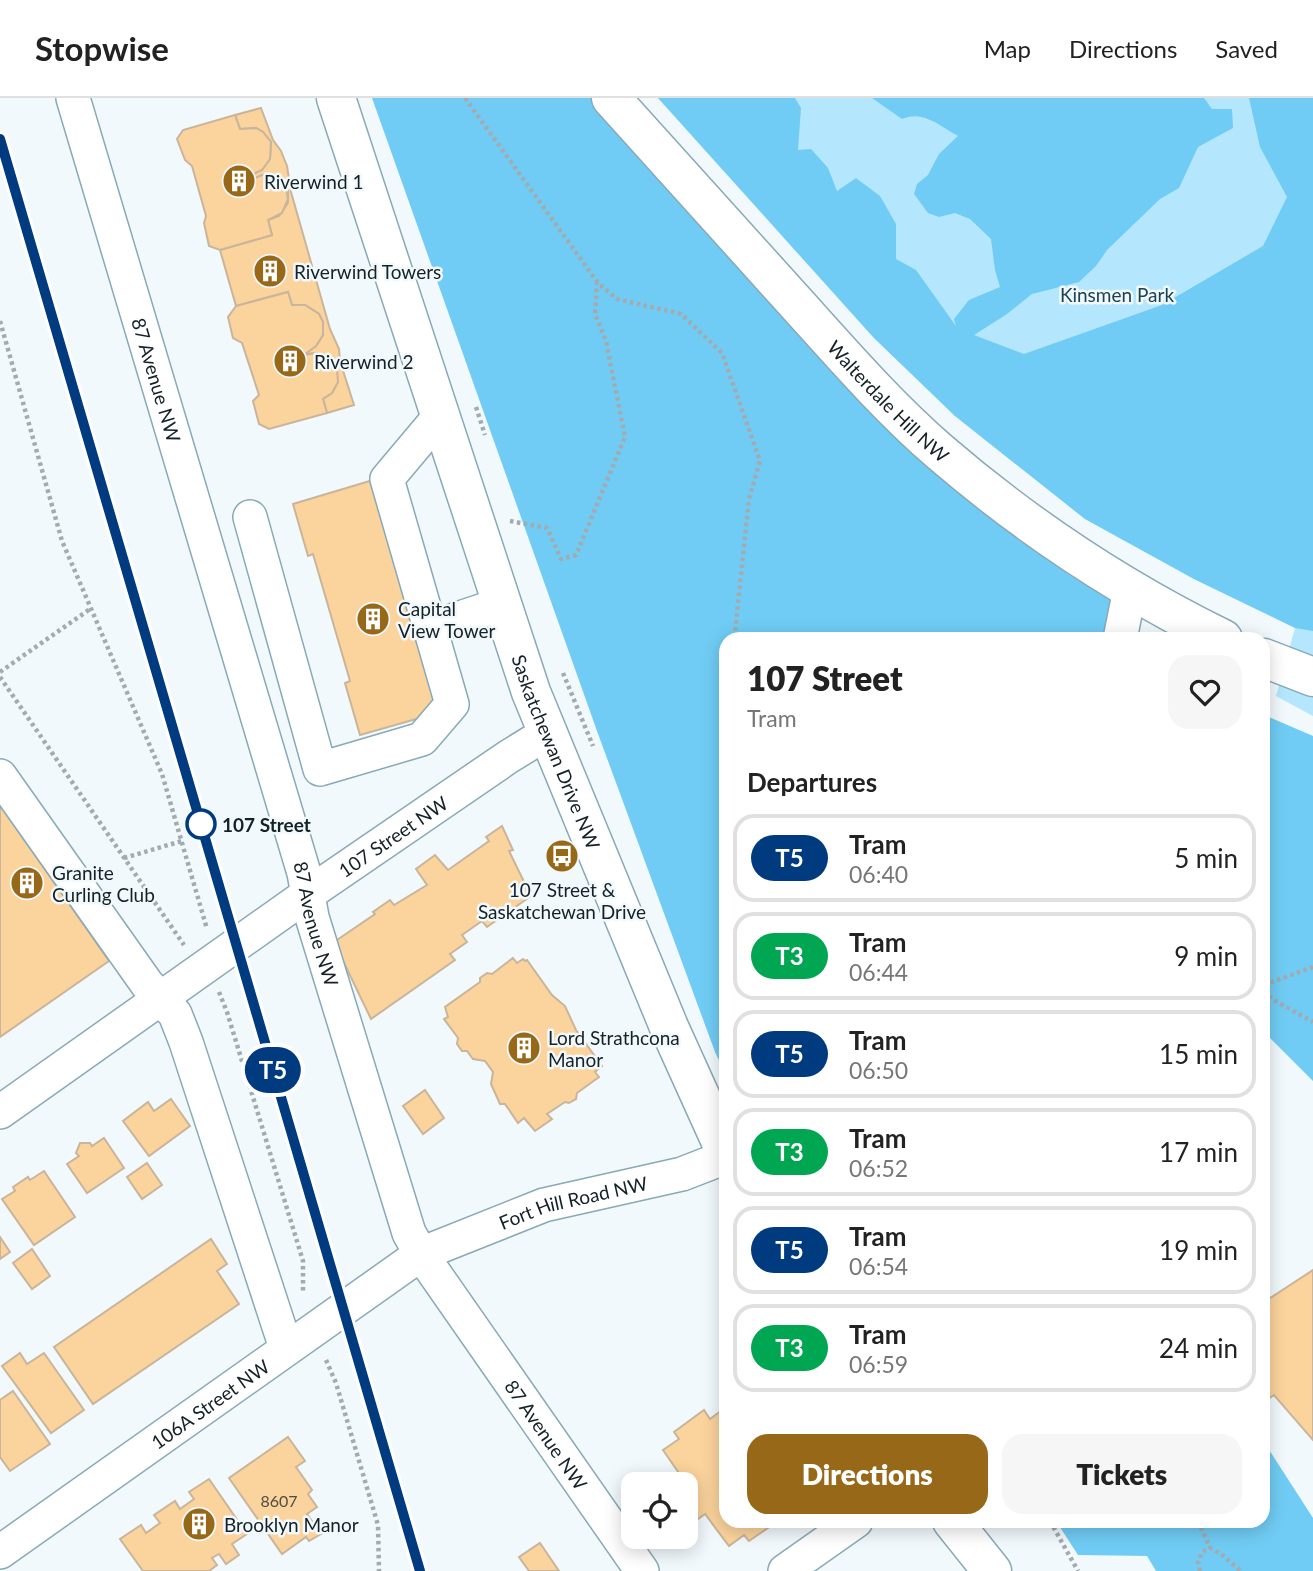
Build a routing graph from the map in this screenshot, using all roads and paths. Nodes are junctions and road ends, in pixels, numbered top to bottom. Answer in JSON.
{"nodes":[{"id":1,"x":73,"y":98,"type":"edge"},
{"id":2,"x":335,"y":98,"type":"edge"},
{"id":3,"x":465,"y":98,"type":"edge"},
{"id":4,"x":611,"y":98,"type":"edge"},
{"id":5,"x":597,"y":282,"type":"junction"},
{"id":6,"x":0,"y":321,"type":"edge"},
{"id":7,"x":440,"y":416,"type":"junction"},
{"id":8,"x":250,"y":517,"type":"dead end"},
{"id":9,"x":508,"y":520,"type":"dead end"},
{"id":10,"x":1130,"y":589,"type":"junction"},
{"id":11,"x":502,"y":604,"type":"junction"},
{"id":12,"x":90,"y":609,"type":"junction"},
{"id":13,"x":430,"y":628,"type":"junction"},
{"id":14,"x":735,"y":632,"type":"edge"},
{"id":15,"x":1121,"y":632,"type":"edge"},
{"id":16,"x":1210,"y":632,"type":"edge"},
{"id":17,"x":1270,"y":660,"type":"edge"},
{"id":18,"x":0,"y":675,"type":"edge"},
{"id":19,"x":1313,"y":677,"type":"edge"},
{"id":20,"x":547,"y":733,"type":"junction"},
{"id":21,"x":0,"y":776,"type":"edge"},
{"id":22,"x":182,"y":841,"type":"junction"},
{"id":23,"x":124,"y":858,"type":"junction"},
{"id":24,"x":308,"y":894,"type":"junction"},
{"id":25,"x":209,"y":937,"type":"dead end"},
{"id":26,"x":189,"y":952,"type":"dead end"},
{"id":27,"x":1313,"y":967,"type":"edge"},
{"id":28,"x":1270,"y":983,"type":"edge"},
{"id":29,"x":215,"y":985,"type":"dead end"},
{"id":30,"x":1270,"y":997,"type":"edge"},
{"id":31,"x":161,"y":999,"type":"junction"},
{"id":32,"x":1313,"y":1023,"type":"edge"},
{"id":33,"x":0,"y":1112,"type":"edge"},
{"id":34,"x":719,"y":1139,"type":"edge"},
{"id":35,"x":719,"y":1158,"type":"edge"},
{"id":36,"x":421,"y":1254,"type":"junction"},
{"id":37,"x":304,"y":1298,"type":"dead end"},
{"id":38,"x":286,"y":1349,"type":"junction"},
{"id":39,"x":325,"y":1359,"type":"dead end"},
{"id":40,"x":846,"y":1528,"type":"edge"},
{"id":41,"x":958,"y":1528,"type":"edge"},
{"id":42,"x":1054,"y":1528,"type":"edge"},
{"id":43,"x":1201,"y":1528,"type":"edge"},
{"id":44,"x":1210,"y":1548,"type":"junction"},
{"id":45,"x":0,"y":1552,"type":"edge"},
{"id":46,"x":379,"y":1571,"type":"edge"},
{"id":47,"x":642,"y":1571,"type":"edge"},
{"id":48,"x":785,"y":1571,"type":"edge"},
{"id":49,"x":992,"y":1571,"type":"edge"},
{"id":50,"x":1078,"y":1571,"type":"edge"},
{"id":51,"x":1200,"y":1571,"type":"edge"},
{"id":52,"x":1241,"y":1571,"type":"edge"}],
"edges":[{"from":1,"to":24,"type":"street","name":"87 Avenue NW"},
{"from":2,"to":7,"type":"main road","name":"Saskatchewan Drive NW"},
{"from":3,"to":5,"type":"path"},
{"from":4,"to":10,"type":"main road","name":"Walterdale Hill NW"},
{"from":5,"to":9,"type":"path"},
{"from":5,"to":14,"type":"path"},
{"from":6,"to":12,"type":"path"},
{"from":7,"to":11,"type":"main road","name":"Saskatchewan Drive NW"},
{"from":7,"to":13,"type":"street"},
{"from":8,"to":13,"type":"street"},
{"from":10,"to":15,"type":"street"},
{"from":10,"to":16,"type":"main road","name":"Walterdale Hill NW"},
{"from":11,"to":13,"type":"street"},
{"from":11,"to":20,"type":"main road","name":"Saskatchewan Drive NW"},
{"from":12,"to":18,"type":"path"},
{"from":12,"to":22,"type":"path"},
{"from":17,"to":19,"type":"main road"},
{"from":18,"to":23,"type":"path"},
{"from":20,"to":24,"type":"street","name":"107 Street NW"},
{"from":20,"to":34,"type":"main road","name":"Saskatchewan Drive NW"},
{"from":21,"to":31,"type":"street"},
{"from":22,"to":23,"type":"path"},
{"from":22,"to":25,"type":"path"},
{"from":23,"to":26,"type":"path"},
{"from":24,"to":31,"type":"street","name":"107 Street NW"},
{"from":24,"to":36,"type":"street","name":"87 Avenue NW"},
{"from":27,"to":28,"type":"path"},
{"from":29,"to":37,"type":"path"},
{"from":30,"to":32,"type":"path"},
{"from":31,"to":33,"type":"street","name":"107 Street NW"},
{"from":31,"to":38,"type":"street"},
{"from":35,"to":36,"type":"street","name":"Fort Hill Road NW"},
{"from":36,"to":38,"type":"street","name":"106A Street NW"},
{"from":36,"to":47,"type":"street","name":"87 Avenue NW"},
{"from":38,"to":45,"type":"street","name":"106A Street NW"},
{"from":39,"to":46,"type":"path"},
{"from":40,"to":48,"type":"street"},
{"from":41,"to":49,"type":"main road"},
{"from":42,"to":50,"type":"path"},
{"from":43,"to":44,"type":"path"},
{"from":44,"to":51,"type":"path"},
{"from":44,"to":52,"type":"path"}]}
